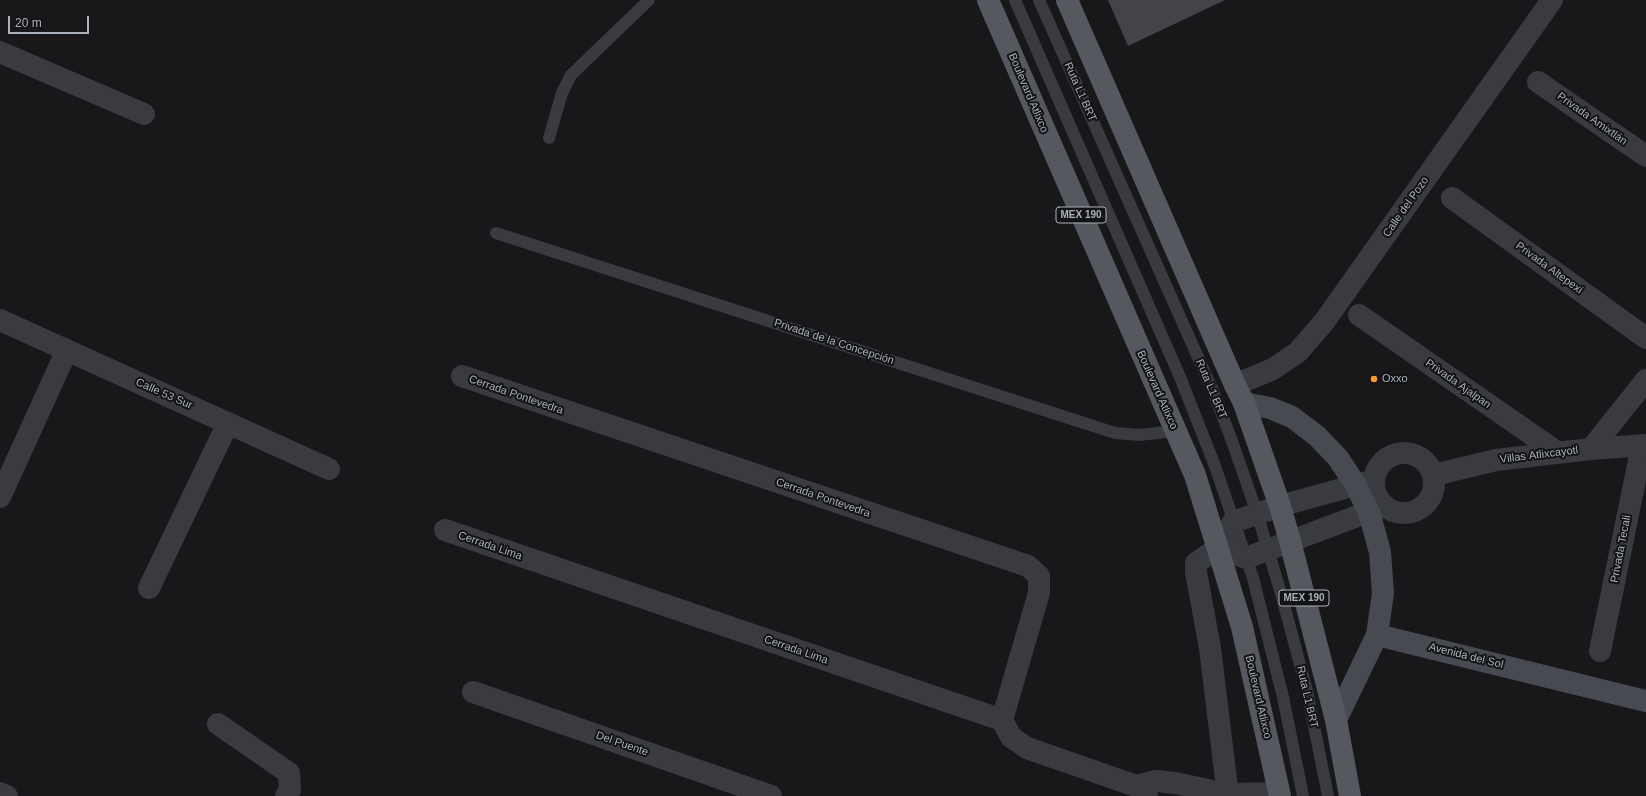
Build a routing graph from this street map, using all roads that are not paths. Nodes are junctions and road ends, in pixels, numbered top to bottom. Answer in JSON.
{"nodes":[{"id":1,"x":648,"y":0,"type":"edge"},
{"id":2,"x":988,"y":0,"type":"edge"},
{"id":3,"x":1015,"y":0,"type":"edge"},
{"id":4,"x":1039,"y":0,"type":"edge"},
{"id":5,"x":1067,"y":0,"type":"edge"},
{"id":6,"x":1552,"y":0,"type":"edge"},
{"id":7,"x":0,"y":52,"type":"edge"},
{"id":8,"x":1538,"y":82,"type":"dead end"},
{"id":9,"x":144,"y":114,"type":"dead end"},
{"id":10,"x":549,"y":138,"type":"dead end"},
{"id":11,"x":1646,"y":156,"type":"edge"},
{"id":12,"x":1452,"y":198,"type":"dead end"},
{"id":13,"x":496,"y":233,"type":"dead end"},
{"id":14,"x":1359,"y":315,"type":"dead end"},
{"id":15,"x":0,"y":320,"type":"edge"},
{"id":16,"x":1646,"y":338,"type":"edge"},
{"id":17,"x":67,"y":350,"type":"junction"},
{"id":18,"x":462,"y":376,"type":"dead end"},
{"id":19,"x":1646,"y":380,"type":"edge"},
{"id":20,"x":1239,"y":394,"type":"junction"},
{"id":21,"x":228,"y":423,"type":"junction"},
{"id":22,"x":1175,"y":431,"type":"junction"},
{"id":23,"x":1644,"y":446,"type":"edge"},
{"id":24,"x":1591,"y":449,"type":"junction"},
{"id":25,"x":1557,"y":452,"type":"junction"},
{"id":26,"x":329,"y":469,"type":"dead end"},
{"id":27,"x":1434,"y":475,"type":"junction"},
{"id":28,"x":1364,"y":482,"type":"junction"},
{"id":29,"x":0,"y":497,"type":"edge"},
{"id":30,"x":1280,"y":506,"type":"junction"},
{"id":31,"x":1376,"y":509,"type":"junction"},
{"id":32,"x":1257,"y":514,"type":"junction"},
{"id":33,"x":1233,"y":522,"type":"junction"},
{"id":34,"x":446,"y":530,"type":"dead end"},
{"id":35,"x":1290,"y":541,"type":"junction"},
{"id":36,"x":1218,"y":548,"type":"junction"},
{"id":37,"x":1269,"y":550,"type":"junction"},
{"id":38,"x":1246,"y":558,"type":"junction"},
{"id":39,"x":149,"y":588,"type":"dead end"},
{"id":40,"x":1377,"y":635,"type":"junction"},
{"id":41,"x":1600,"y":651,"type":"dead end"},
{"id":42,"x":473,"y":692,"type":"dead end"},
{"id":43,"x":1646,"y":701,"type":"edge"},
{"id":44,"x":1002,"y":720,"type":"junction"},
{"id":45,"x":1336,"y":720,"type":"junction"},
{"id":46,"x":218,"y":724,"type":"dead end"},
{"id":47,"x":1142,"y":791,"type":"edge"},
{"id":48,"x":0,"y":793,"type":"edge"},
{"id":49,"x":1228,"y":795,"type":"edge"},
{"id":50,"x":1280,"y":795,"type":"edge"},
{"id":51,"x":7,"y":796,"type":"edge"},
{"id":52,"x":286,"y":796,"type":"edge"},
{"id":53,"x":770,"y":796,"type":"edge"},
{"id":54,"x":1302,"y":796,"type":"edge"},
{"id":55,"x":1328,"y":796,"type":"edge"},
{"id":56,"x":1350,"y":796,"type":"edge"}],
"edges":[{"from":1,"to":10,"type":"lane"},
{"from":2,"to":22,"type":"main road","name":"Boulevard Atlixco","number":"MEX 190"},
{"from":3,"to":33,"type":"lane","name":"Ruta L1 BRT"},
{"from":4,"to":32,"type":"lane","name":"Ruta L1 BRT"},
{"from":5,"to":20,"type":"main road","number":"MEX 190"},
{"from":6,"to":20,"type":"street","name":"Calle del Pozo"},
{"from":7,"to":9,"type":"street"},
{"from":8,"to":11,"type":"street","name":"Privada Amixtlán"},
{"from":12,"to":16,"type":"street","name":"Privada Altepexi"},
{"from":13,"to":22,"type":"lane","name":"Privada de la Concepción"},
{"from":14,"to":25,"type":"street","name":"Privada Ajalpan"},
{"from":15,"to":17,"type":"street","name":"Calle 53 Sur"},
{"from":17,"to":21,"type":"street","name":"Calle 53 Sur"},
{"from":17,"to":29,"type":"street"},
{"from":18,"to":44,"type":"street","name":"Cerrada Pontevedra"},
{"from":19,"to":24,"type":"street"},
{"from":20,"to":28,"type":"main road"},
{"from":20,"to":30,"type":"main road","number":"MEX 190"},
{"from":21,"to":26,"type":"street","name":"Calle 53 Sur"},
{"from":21,"to":39,"type":"street"},
{"from":22,"to":36,"type":"main road","name":"Boulevard Atlixco","number":"MEX 190"},
{"from":23,"to":24,"type":"street","name":"Villas Atlixcayotl"},
{"from":23,"to":41,"type":"street","name":"Privada Tecali"},
{"from":24,"to":25,"type":"street","name":"Villas Atlixcayotl"},
{"from":25,"to":27,"type":"street","name":"Villas Atlixcayotl"},
{"from":27,"to":28,"type":"street"},
{"from":27,"to":31,"type":"street"},
{"from":28,"to":30,"type":"street"},
{"from":28,"to":31,"type":"main road"},
{"from":30,"to":32,"type":"street"},
{"from":30,"to":35,"type":"main road","number":"MEX 190"},
{"from":31,"to":35,"type":"street"},
{"from":31,"to":40,"type":"main road"},
{"from":32,"to":33,"type":"street"},
{"from":32,"to":37,"type":"lane","name":"Ruta L1 BRT"},
{"from":33,"to":36,"type":"street"},
{"from":33,"to":38,"type":"lane","name":"Ruta L1 BRT"},
{"from":34,"to":44,"type":"street","name":"Cerrada Lima"},
{"from":35,"to":37,"type":"street"},
{"from":35,"to":45,"type":"main road","number":"MEX 190"},
{"from":36,"to":38,"type":"street"},
{"from":36,"to":49,"type":"street"},
{"from":36,"to":50,"type":"main road","name":"Boulevard Atlixco","number":"MEX 190"},
{"from":37,"to":38,"type":"street"},
{"from":37,"to":55,"type":"lane","name":"Ruta L1 BRT"},
{"from":38,"to":54,"type":"lane","name":"Ruta L1 BRT"},
{"from":40,"to":43,"type":"main road","name":"Avenida del Sol"},
{"from":40,"to":45,"type":"main road"},
{"from":42,"to":53,"type":"street","name":"Del Puente"},
{"from":44,"to":47,"type":"street"},
{"from":45,"to":56,"type":"main road","number":"MEX 190"},
{"from":46,"to":52,"type":"street"},
{"from":47,"to":49,"type":"street"},
{"from":48,"to":51,"type":"street"},
{"from":49,"to":50,"type":"street"}]}
